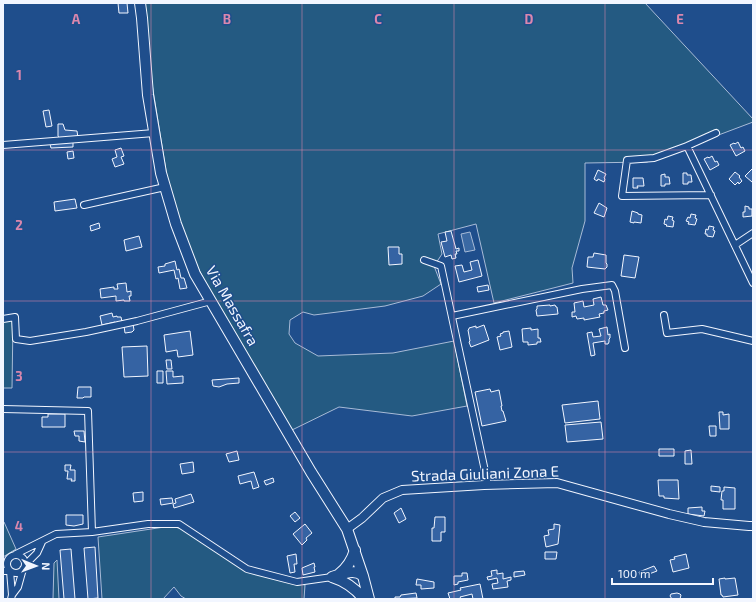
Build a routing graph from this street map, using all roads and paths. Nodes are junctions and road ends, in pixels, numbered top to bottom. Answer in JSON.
{"nodes":[{"id":1,"x":140,"y":3,"type":"edge"},
{"id":2,"x":154,"y":133,"type":"junction"},
{"id":3,"x":716,"y":133,"type":"dead end"},
{"id":4,"x":3,"y":145,"type":"edge"},
{"id":5,"x":687,"y":146,"type":"junction"},
{"id":6,"x":165,"y":187,"type":"junction"},
{"id":7,"x":711,"y":195,"type":"junction"},
{"id":8,"x":84,"y":205,"type":"dead end"},
{"id":9,"x":753,"y":233,"type":"edge"},
{"id":10,"x":735,"y":245,"type":"junction"},
{"id":11,"x":424,"y":260,"type":"dead end"},
{"id":12,"x":753,"y":283,"type":"edge"},
{"id":13,"x":211,"y":301,"type":"junction"},
{"id":14,"x":664,"y":315,"type":"dead end"},
{"id":15,"x":452,"y":316,"type":"junction"},
{"id":16,"x":3,"y":319,"type":"edge"},
{"id":17,"x":753,"y":341,"type":"edge"},
{"id":18,"x":625,"y":348,"type":"dead end"},
{"id":19,"x":3,"y":409,"type":"edge"},
{"id":20,"x":488,"y":485,"type":"junction"},
{"id":21,"x":753,"y":526,"type":"edge"},
{"id":22,"x":347,"y":529,"type":"junction"},
{"id":23,"x":92,"y":532,"type":"junction"},
{"id":24,"x":42,"y":542,"type":"junction"},
{"id":25,"x":355,"y":550,"type":"junction"},
{"id":26,"x":16,"y":554,"type":"junction"},
{"id":27,"x":6,"y":560,"type":"edge"},
{"id":28,"x":24,"y":567,"type":"junction"},
{"id":29,"x":6,"y":570,"type":"edge"},
{"id":30,"x":334,"y":576,"type":"junction"},
{"id":31,"x":363,"y":576,"type":"junction"},
{"id":32,"x":345,"y":582,"type":"junction"},
{"id":33,"x":12,"y":597,"type":"edge"},
{"id":34,"x":364,"y":599,"type":"edge"},
{"id":35,"x":369,"y":599,"type":"edge"}],
"edges":[{"from":1,"to":2,"type":"main road","name":"Via Massafra"},
{"from":2,"to":4,"type":"street"},
{"from":2,"to":6,"type":"main road","name":"Via Massafra"},
{"from":3,"to":5,"type":"street"},
{"from":5,"to":7,"type":"street"},
{"from":5,"to":7,"type":"street"},
{"from":6,"to":8,"type":"street"},
{"from":6,"to":13,"type":"main road","name":"Via Massafra"},
{"from":7,"to":10,"type":"street"},
{"from":9,"to":10,"type":"street"},
{"from":10,"to":12,"type":"street"},
{"from":11,"to":15,"type":"street"},
{"from":13,"to":16,"type":"street"},
{"from":13,"to":22,"type":"main road","name":"Via Massafra"},
{"from":14,"to":17,"type":"street"},
{"from":15,"to":18,"type":"street"},
{"from":15,"to":20,"type":"street"},
{"from":19,"to":23,"type":"street"},
{"from":20,"to":21,"type":"street","name":"Strada Giuliani Zona E"},
{"from":20,"to":22,"type":"street","name":"Strada Giuliani Zona E"},
{"from":22,"to":25,"type":"main road","name":"Via Massafra"},
{"from":23,"to":24,"type":"street"},
{"from":23,"to":30,"type":"street"},
{"from":24,"to":26,"type":"street"},
{"from":24,"to":28,"type":"street"},
{"from":25,"to":30,"type":"main road"},
{"from":25,"to":31,"type":"main road","name":"Via Massafra"},
{"from":26,"to":27,"type":"street"},
{"from":26,"to":28,"type":"street"},
{"from":27,"to":29,"type":"street"},
{"from":28,"to":29,"type":"street"},
{"from":28,"to":33,"type":"street"},
{"from":29,"to":33,"type":"street"},
{"from":30,"to":31,"type":"main road"},
{"from":30,"to":32,"type":"main road"},
{"from":31,"to":32,"type":"main road"},
{"from":31,"to":35,"type":"main road","name":"Via Massafra"},
{"from":32,"to":34,"type":"main road"}]}
